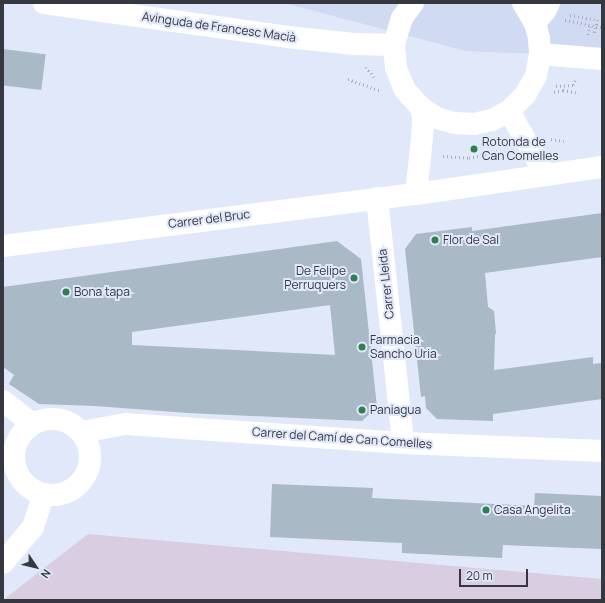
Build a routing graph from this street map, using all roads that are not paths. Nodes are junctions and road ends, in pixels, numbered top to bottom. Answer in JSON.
{"nodes":[{"id":1,"x":44,"y":3,"type":"edge"},
{"id":2,"x":523,"y":3,"type":"edge"},
{"id":3,"x":549,"y":3,"type":"edge"},
{"id":4,"x":410,"y":4,"type":"edge"},
{"id":5,"x":535,"y":23,"type":"junction"},
{"id":6,"x":394,"y":45,"type":"junction"},
{"id":7,"x":540,"y":54,"type":"junction"},
{"id":8,"x":602,"y":59,"type":"edge"},
{"id":9,"x":421,"y":108,"type":"junction"},
{"id":10,"x":509,"y":111,"type":"junction"},
{"id":11,"x":602,"y":167,"type":"edge"},
{"id":12,"x":545,"y":174,"type":"junction"},
{"id":13,"x":416,"y":194,"type":"junction"},
{"id":14,"x":377,"y":198,"type":"junction"},
{"id":15,"x":3,"y":246,"type":"edge"},
{"id":16,"x":3,"y":401,"type":"edge"},
{"id":17,"x":32,"y":424,"type":"junction"},
{"id":18,"x":82,"y":432,"type":"junction"},
{"id":19,"x":403,"y":443,"type":"junction"},
{"id":20,"x":602,"y":451,"type":"edge"},
{"id":21,"x":10,"y":471,"type":"edge"},
{"id":22,"x":44,"y":494,"type":"junction"},
{"id":23,"x":3,"y":563,"type":"edge"}],
"edges":[{"from":1,"to":6,"type":"street","name":"Avinguda de Francesc Macià"},
{"from":2,"to":5,"type":"street"},
{"from":3,"to":5,"type":"street"},
{"from":4,"to":6,"type":"street"},
{"from":5,"to":7,"type":"street"},
{"from":6,"to":9,"type":"street"},
{"from":7,"to":8,"type":"street"},
{"from":7,"to":10,"type":"street"},
{"from":9,"to":10,"type":"street"},
{"from":9,"to":13,"type":"street"},
{"from":10,"to":12,"type":"street"},
{"from":11,"to":12,"type":"street","name":"Carrer del Bruc"},
{"from":12,"to":13,"type":"street","name":"Carrer del Bruc"},
{"from":13,"to":14,"type":"street","name":"Carrer del Bruc"},
{"from":14,"to":15,"type":"street","name":"Carrer del Bruc"},
{"from":14,"to":19,"type":"street","name":"Carrer Lleida"},
{"from":16,"to":17,"type":"street"},
{"from":17,"to":18,"type":"street"},
{"from":17,"to":21,"type":"street"},
{"from":18,"to":19,"type":"street","name":"Carrer del Camí de Can Comelles"},
{"from":18,"to":22,"type":"street"},
{"from":19,"to":20,"type":"street","name":"Carrer del Camí de Can Comelles"},
{"from":21,"to":22,"type":"street"},
{"from":22,"to":23,"type":"street"}]}
